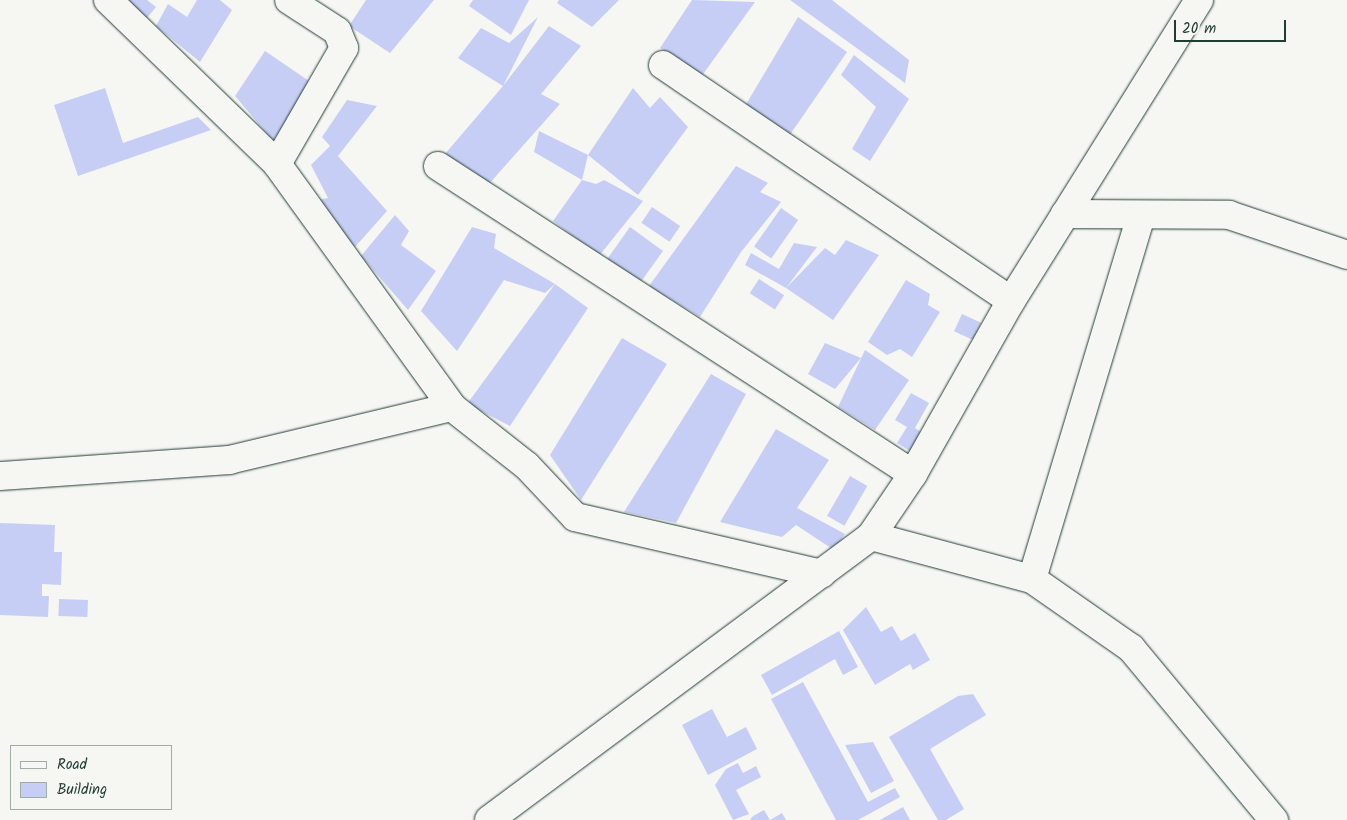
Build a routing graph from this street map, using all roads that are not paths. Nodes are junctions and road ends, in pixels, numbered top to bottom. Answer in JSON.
{"nodes":[{"id":1,"x":108,"y":0,"type":"edge"},
{"id":2,"x":289,"y":0,"type":"edge"},
{"id":3,"x":1199,"y":0,"type":"edge"},
{"id":4,"x":663,"y":65,"type":"dead end"},
{"id":5,"x":276,"y":164,"type":"junction"},
{"id":6,"x":438,"y":166,"type":"dead end"},
{"id":7,"x":1065,"y":214,"type":"junction"},
{"id":8,"x":1141,"y":215,"type":"junction"},
{"id":9,"x":1347,"y":255,"type":"edge"},
{"id":10,"x":1011,"y":301,"type":"junction"},
{"id":11,"x":452,"y":406,"type":"junction"},
{"id":12,"x":913,"y":474,"type":"junction"},
{"id":13,"x":0,"y":476,"type":"edge"},
{"id":14,"x":872,"y":536,"type":"junction"},
{"id":15,"x":821,"y":574,"type":"junction"},
{"id":16,"x":1032,"y":579,"type":"junction"},
{"id":17,"x":1264,"y":817,"type":"edge"},
{"id":18,"x":490,"y":820,"type":"edge"}],
"edges":[{"from":1,"to":5,"type":"street"},
{"from":2,"to":5,"type":"street"},
{"from":3,"to":7,"type":"street"},
{"from":4,"to":10,"type":"street"},
{"from":5,"to":11,"type":"street"},
{"from":6,"to":12,"type":"street"},
{"from":7,"to":8,"type":"street"},
{"from":7,"to":10,"type":"street"},
{"from":8,"to":9,"type":"street"},
{"from":8,"to":16,"type":"street"},
{"from":10,"to":12,"type":"street"},
{"from":11,"to":13,"type":"street"},
{"from":11,"to":15,"type":"street"},
{"from":12,"to":14,"type":"street"},
{"from":14,"to":15,"type":"street"},
{"from":14,"to":16,"type":"street"},
{"from":15,"to":18,"type":"street"},
{"from":16,"to":17,"type":"street"}]}
